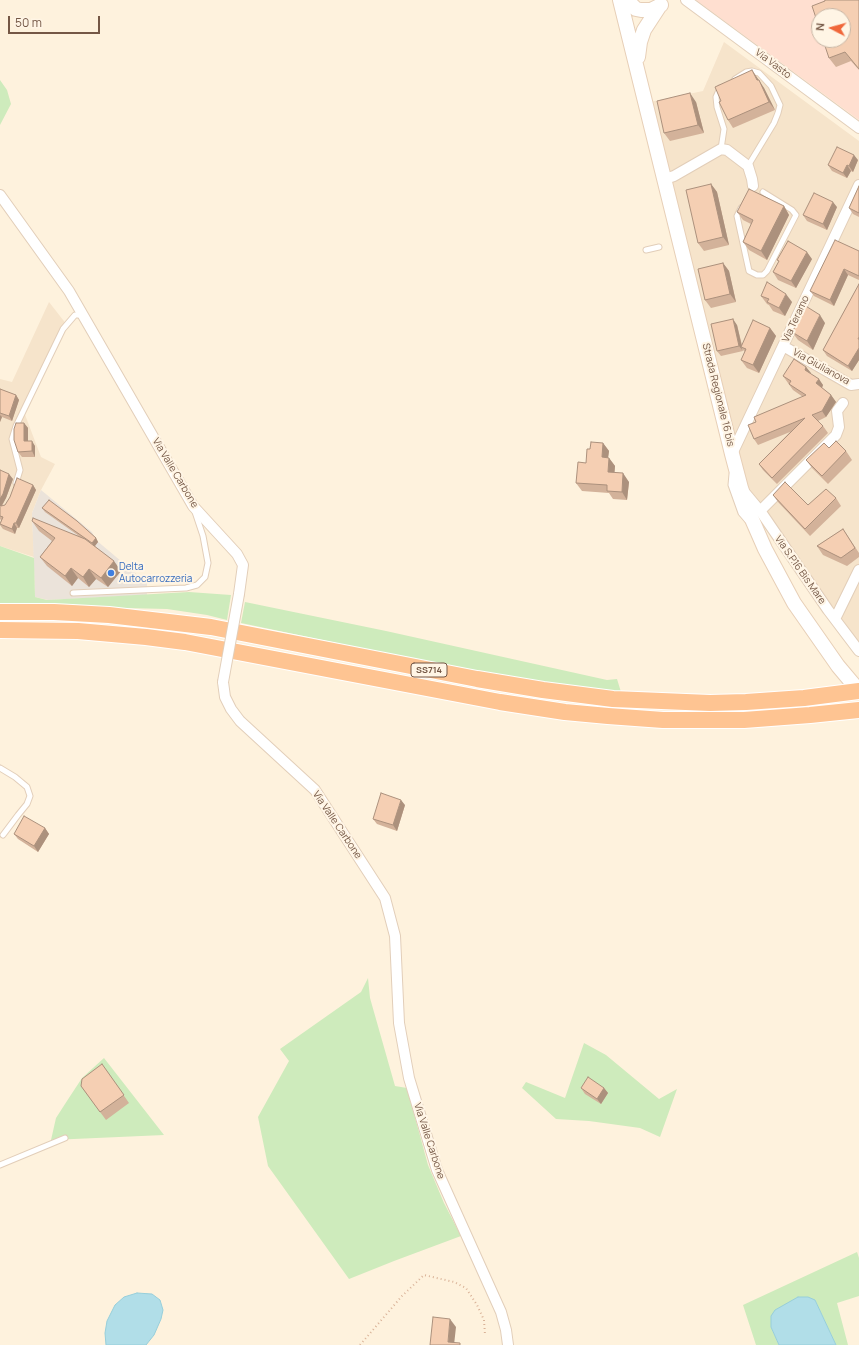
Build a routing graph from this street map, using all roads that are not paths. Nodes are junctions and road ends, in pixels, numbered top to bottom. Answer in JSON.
{"nodes":[{"id":1,"x":620,"y":0,"type":"edge"},
{"id":2,"x":626,"y":0,"type":"edge"},
{"id":3,"x":686,"y":0,"type":"edge"},
{"id":4,"x":662,"y":3,"type":"edge"},
{"id":5,"x":639,"y":72,"type":"junction"},
{"id":6,"x":859,"y":128,"type":"edge"},
{"id":7,"x":721,"y":149,"type":"junction"},
{"id":8,"x":748,"y":166,"type":"junction"},
{"id":9,"x":665,"y":179,"type":"junction"},
{"id":10,"x":859,"y":184,"type":"edge"},
{"id":11,"x":752,"y":188,"type":"dead end"},
{"id":12,"x":763,"y":192,"type":"dead end"},
{"id":13,"x":0,"y":195,"type":"edge"},
{"id":14,"x":743,"y":205,"type":"edge"},
{"id":15,"x":659,"y":246,"type":"dead end"},
{"id":16,"x":646,"y":250,"type":"dead end"},
{"id":17,"x":82,"y":315,"type":"junction"},
{"id":18,"x":783,"y":346,"type":"junction"},
{"id":19,"x":859,"y":384,"type":"edge"},
{"id":20,"x":843,"y":403,"type":"dead end"},
{"id":21,"x":733,"y":455,"type":"junction"},
{"id":22,"x":15,"y":485,"type":"edge"},
{"id":23,"x":742,"y":488,"type":"junction"},
{"id":24,"x":193,"y":506,"type":"junction"},
{"id":25,"x":760,"y":511,"type":"junction"},
{"id":26,"x":757,"y":529,"type":"junction"},
{"id":27,"x":859,"y":570,"type":"edge"},
{"id":28,"x":73,"y":593,"type":"dead end"},
{"id":29,"x":0,"y":612,"type":"edge"},
{"id":30,"x":835,"y":619,"type":"junction"},
{"id":31,"x":0,"y":630,"type":"edge"},
{"id":32,"x":859,"y":651,"type":"edge"},
{"id":33,"x":859,"y":691,"type":"edge"},
{"id":34,"x":859,"y":710,"type":"edge"},
{"id":35,"x":0,"y":768,"type":"edge"},
{"id":36,"x":3,"y":835,"type":"dead end"},
{"id":37,"x":65,"y":1138,"type":"dead end"},
{"id":38,"x":0,"y":1165,"type":"edge"},
{"id":39,"x":508,"y":1345,"type":"edge"}],
"edges":[{"from":1,"to":5,"type":"main road","name":"Strada Regionale 16 bis"},
{"from":2,"to":4,"type":"main road"},
{"from":3,"to":6,"type":"street","name":"Via Vasto"},
{"from":4,"to":5,"type":"main road","name":"Strada Regionale 16 bis"},
{"from":5,"to":9,"type":"main road","name":"Strada Regionale 16 bis"},
{"from":7,"to":8,"type":"street"},
{"from":7,"to":8,"type":"lane"},
{"from":7,"to":9,"type":"street"},
{"from":8,"to":11,"type":"street"},
{"from":9,"to":21,"type":"main road","name":"Strada Regionale 16 bis"},
{"from":10,"to":18,"type":"street","name":"Via Teramo"},
{"from":12,"to":14,"type":"lane"},
{"from":13,"to":17,"type":"street","name":"Via Valle Carbone"},
{"from":15,"to":16,"type":"lane"},
{"from":17,"to":22,"type":"lane"},
{"from":17,"to":24,"type":"street","name":"Via Valle Carbone"},
{"from":18,"to":19,"type":"street","name":"Via Giulianova"},
{"from":18,"to":21,"type":"street","name":"Via Teramo"},
{"from":20,"to":25,"type":"street"},
{"from":21,"to":23,"type":"main road","name":"Strada Regionale 16 bis"},
{"from":21,"to":26,"type":"lane"},
{"from":23,"to":25,"type":"street","name":"Via S.P.16 Bis Mare"},
{"from":23,"to":26,"type":"main road","name":"Strada Regionale 16 bis"},
{"from":24,"to":28,"type":"lane"},
{"from":24,"to":39,"type":"street","name":"Via Valle Carbone","bridge":true},
{"from":25,"to":30,"type":"street","name":"Via S.P.16 Bis Mare"},
{"from":26,"to":33,"type":"main road","name":"Strada Regionale 16 bis"},
{"from":27,"to":30,"type":"street"},
{"from":29,"to":33,"type":"highway","number":"SS714"},
{"from":30,"to":32,"type":"street","name":"Via S.P.16 Bis Mare"},
{"from":31,"to":34,"type":"highway","number":"SS714"},
{"from":35,"to":36,"type":"lane"},
{"from":37,"to":38,"type":"lane"}]}
